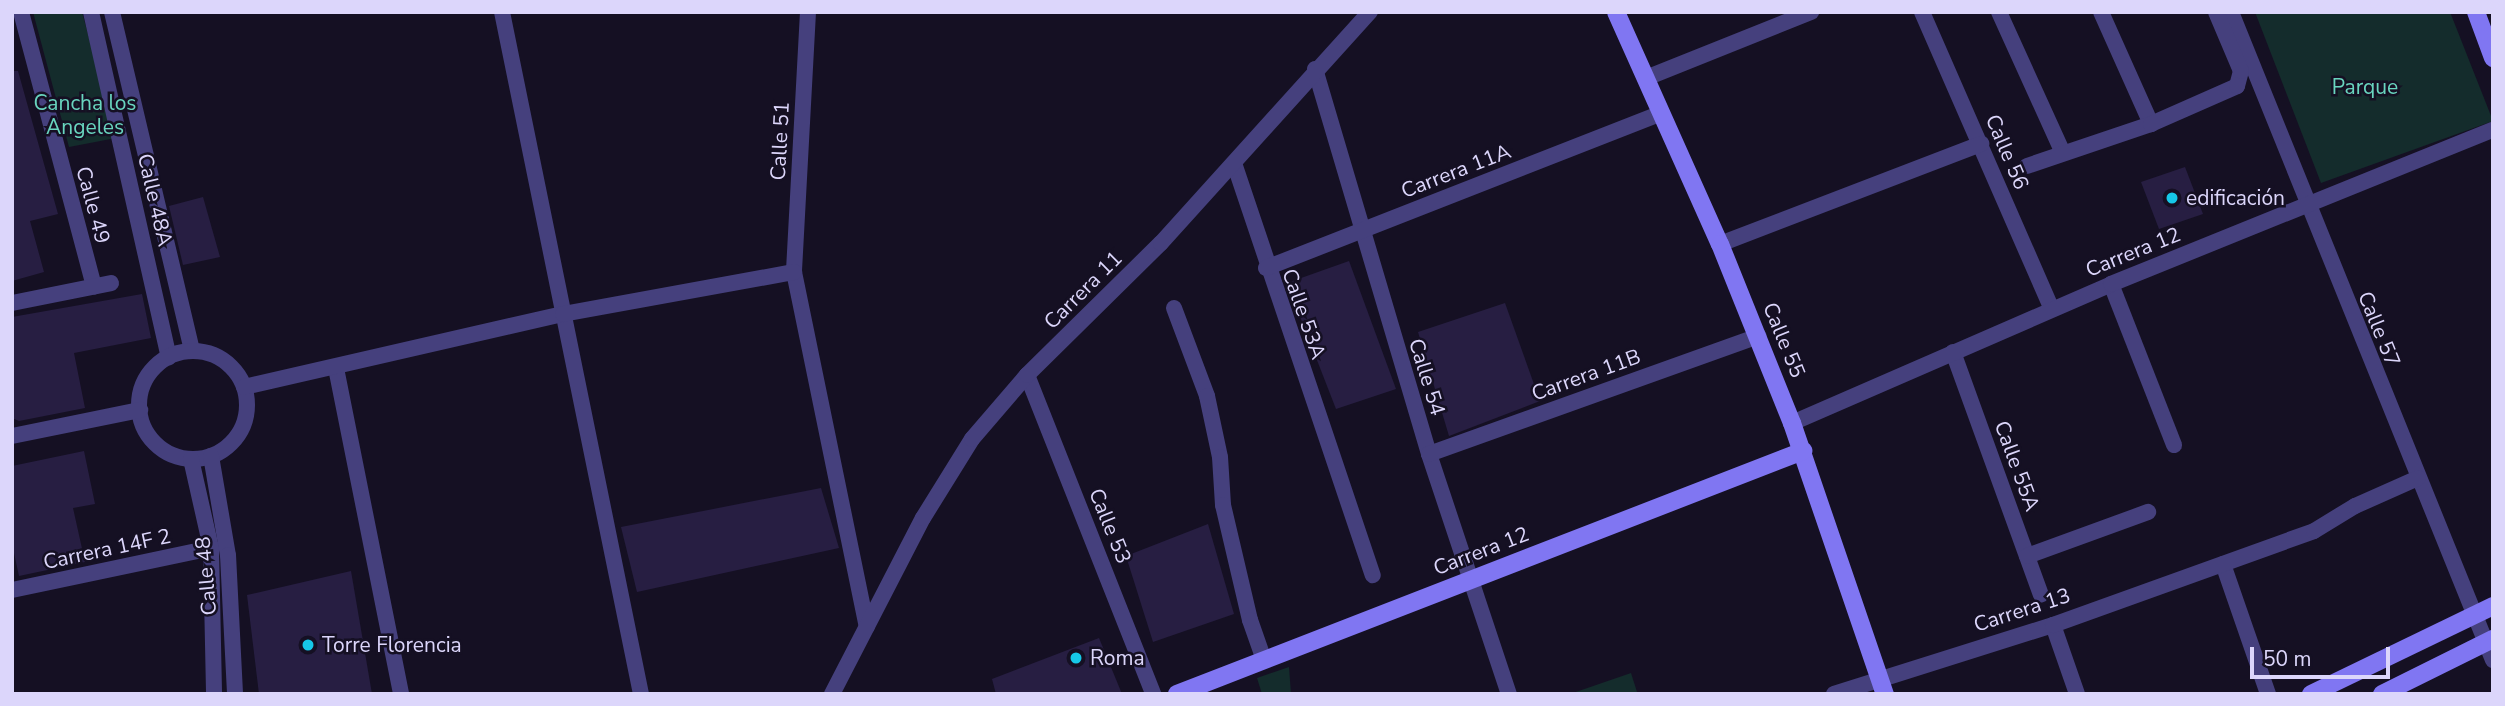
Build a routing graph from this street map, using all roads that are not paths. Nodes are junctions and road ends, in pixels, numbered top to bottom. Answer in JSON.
{"nodes":[{"id":1,"x":21,"y":12,"type":"edge"},
{"id":2,"x":91,"y":12,"type":"edge"},
{"id":3,"x":112,"y":12,"type":"edge"},
{"id":4,"x":502,"y":12,"type":"edge"},
{"id":5,"x":808,"y":12,"type":"edge"},
{"id":6,"x":1370,"y":12,"type":"edge"},
{"id":7,"x":1616,"y":12,"type":"edge"},
{"id":8,"x":1811,"y":12,"type":"edge"},
{"id":9,"x":1922,"y":12,"type":"edge"},
{"id":10,"x":1999,"y":12,"type":"edge"},
{"id":11,"x":2101,"y":12,"type":"edge"},
{"id":12,"x":2216,"y":12,"type":"edge"},
{"id":13,"x":2231,"y":12,"type":"edge"},
{"id":14,"x":2476,"y":12,"type":"edge"},
{"id":15,"x":2493,"y":58,"type":"edge"},
{"id":16,"x":1315,"y":69,"type":"junction"},
{"id":17,"x":1646,"y":78,"type":"junction"},
{"id":18,"x":1662,"y":114,"type":"junction"},
{"id":19,"x":2151,"y":124,"type":"junction"},
{"id":20,"x":2493,"y":130,"type":"edge"},
{"id":21,"x":1981,"y":144,"type":"junction"},
{"id":22,"x":2063,"y":153,"type":"junction"},
{"id":23,"x":1234,"y":163,"type":"junction"},
{"id":24,"x":2027,"y":166,"type":"dead end"},
{"id":25,"x":2306,"y":208,"type":"junction"},
{"id":26,"x":1360,"y":230,"type":"junction"},
{"id":27,"x":1720,"y":244,"type":"junction"},
{"id":28,"x":1266,"y":268,"type":"junction"},
{"id":29,"x":794,"y":272,"type":"junction"},
{"id":30,"x":111,"y":282,"type":"dead end"},
{"id":31,"x":2111,"y":284,"type":"junction"},
{"id":32,"x":94,"y":286,"type":"junction"},
{"id":33,"x":12,"y":303,"type":"edge"},
{"id":34,"x":1174,"y":308,"type":"dead end"},
{"id":35,"x":2052,"y":309,"type":"junction"},
{"id":36,"x":563,"y":314,"type":"junction"},
{"id":37,"x":1758,"y":336,"type":"junction"},
{"id":38,"x":192,"y":351,"type":"junction"},
{"id":39,"x":1953,"y":352,"type":"junction"},
{"id":40,"x":169,"y":357,"type":"junction"},
{"id":41,"x":336,"y":368,"type":"junction"},
{"id":42,"x":1027,"y":374,"type":"junction"},
{"id":43,"x":244,"y":387,"type":"junction"},
{"id":44,"x":140,"y":410,"type":"junction"},
{"id":45,"x":1793,"y":423,"type":"junction"},
{"id":46,"x":12,"y":436,"type":"edge"},
{"id":47,"x":2174,"y":445,"type":"dead end"},
{"id":48,"x":1803,"y":451,"type":"junction"},
{"id":49,"x":1429,"y":454,"type":"junction"},
{"id":50,"x":211,"y":456,"type":"junction"},
{"id":51,"x":191,"y":459,"type":"junction"},
{"id":52,"x":2418,"y":478,"type":"junction"},
{"id":53,"x":2148,"y":512,"type":"dead end"},
{"id":54,"x":211,"y":548,"type":"junction"},
{"id":55,"x":2027,"y":556,"type":"junction"},
{"id":56,"x":2223,"y":564,"type":"junction"},
{"id":57,"x":1373,"y":575,"type":"dead end"},
{"id":58,"x":1471,"y":579,"type":"junction"},
{"id":59,"x":12,"y":590,"type":"edge"},
{"id":60,"x":2041,"y":595,"type":"dead end"},
{"id":61,"x":2493,"y":606,"type":"edge"},
{"id":62,"x":2475,"y":616,"type":"junction"},
{"id":63,"x":2053,"y":625,"type":"junction"},
{"id":64,"x":867,"y":627,"type":"junction"},
{"id":65,"x":2489,"y":641,"type":"edge"},
{"id":66,"x":1264,"y":660,"type":"junction"},
{"id":67,"x":2493,"y":660,"type":"edge"},
{"id":68,"x":1882,"y":686,"type":"edge"},
{"id":69,"x":214,"y":694,"type":"edge"},
{"id":70,"x":234,"y":694,"type":"edge"},
{"id":71,"x":401,"y":694,"type":"edge"},
{"id":72,"x":641,"y":694,"type":"edge"},
{"id":73,"x":832,"y":694,"type":"edge"},
{"id":74,"x":1153,"y":694,"type":"edge"},
{"id":75,"x":1177,"y":694,"type":"edge"},
{"id":76,"x":1509,"y":694,"type":"edge"},
{"id":77,"x":1834,"y":694,"type":"edge"},
{"id":78,"x":2077,"y":694,"type":"edge"},
{"id":79,"x":2267,"y":694,"type":"edge"},
{"id":80,"x":2311,"y":694,"type":"edge"},
{"id":81,"x":2382,"y":694,"type":"edge"}],
"edges":[{"from":1,"to":32,"type":"street","name":"Calle 49"},
{"from":2,"to":40,"type":"street","name":"Calle 48A"},
{"from":3,"to":38,"type":"street","name":"Calle 48A"},
{"from":4,"to":36,"type":"street"},
{"from":5,"to":29,"type":"street","name":"Calle 51"},
{"from":6,"to":16,"type":"street","name":"Carrera 11"},
{"from":7,"to":17,"type":"street","name":"Calle 55"},
{"from":8,"to":17,"type":"street"},
{"from":9,"to":21,"type":"street","name":"Calle 56"},
{"from":10,"to":22,"type":"street"},
{"from":11,"to":19,"type":"street"},
{"from":12,"to":19,"type":"street"},
{"from":13,"to":25,"type":"street","name":"Calle 57"},
{"from":14,"to":15,"type":"street"},
{"from":16,"to":23,"type":"street","name":"Carrera 11"},
{"from":16,"to":26,"type":"street","name":"Calle 54"},
{"from":17,"to":18,"type":"street","name":"Calle 55"},
{"from":18,"to":26,"type":"street","name":"Carrera 11A"},
{"from":18,"to":27,"type":"street","name":"Calle 55"},
{"from":19,"to":22,"type":"street"},
{"from":20,"to":25,"type":"street","name":"Carrera 12"},
{"from":21,"to":27,"type":"street"},
{"from":21,"to":35,"type":"street","name":"Calle 56"},
{"from":22,"to":24,"type":"street"},
{"from":23,"to":28,"type":"street","name":"Calle 53A"},
{"from":23,"to":42,"type":"street","name":"Carrera 11"},
{"from":25,"to":31,"type":"street","name":"Carrera 12"},
{"from":25,"to":52,"type":"street","name":"Calle 57"},
{"from":26,"to":28,"type":"street","name":"Carrera 11A"},
{"from":26,"to":49,"type":"street","name":"Calle 54"},
{"from":27,"to":37,"type":"street","name":"Calle 55"},
{"from":28,"to":57,"type":"street","name":"Calle 53A"},
{"from":29,"to":36,"type":"street"},
{"from":29,"to":64,"type":"street","name":"Calle 51"},
{"from":30,"to":32,"type":"street"},
{"from":31,"to":35,"type":"street","name":"Carrera 12"},
{"from":31,"to":47,"type":"street"},
{"from":32,"to":33,"type":"street"},
{"from":34,"to":66,"type":"street"},
{"from":35,"to":39,"type":"street","name":"Carrera 12"},
{"from":36,"to":41,"type":"street"},
{"from":36,"to":72,"type":"street"},
{"from":37,"to":45,"type":"street","name":"Calle 55"},
{"from":37,"to":49,"type":"street","name":"Carrera 11B"},
{"from":38,"to":40,"type":"street"},
{"from":38,"to":43,"type":"street"},
{"from":39,"to":45,"type":"street","name":"Carrera 12"},
{"from":39,"to":55,"type":"street","name":"Calle 55A"},
{"from":40,"to":44,"type":"street"},
{"from":41,"to":43,"type":"street"},
{"from":41,"to":71,"type":"street"},
{"from":42,"to":64,"type":"street","name":"Carrera 11"},
{"from":42,"to":74,"type":"street","name":"Calle 53"},
{"from":43,"to":50,"type":"street"},
{"from":44,"to":46,"type":"street"},
{"from":44,"to":51,"type":"street"},
{"from":45,"to":48,"type":"street","name":"Calle 55"},
{"from":48,"to":58,"type":"street","name":"Carrera 12"},
{"from":48,"to":68,"type":"street","name":"Calle 55"},
{"from":49,"to":58,"type":"street","name":"Calle 54"},
{"from":50,"to":51,"type":"street"},
{"from":50,"to":70,"type":"street","name":"Calle 48"},
{"from":51,"to":54,"type":"street","name":"Calle 48"},
{"from":52,"to":56,"type":"street","name":"Carrera 13"},
{"from":52,"to":62,"type":"street","name":"Calle 57"},
{"from":53,"to":55,"type":"street"},
{"from":54,"to":59,"type":"street","name":"Carrera 14F 2"},
{"from":54,"to":69,"type":"street","name":"Calle 48"},
{"from":55,"to":60,"type":"street","name":"Calle 55A"},
{"from":56,"to":63,"type":"street","name":"Carrera 13"},
{"from":56,"to":79,"type":"street"},
{"from":58,"to":66,"type":"street","name":"Carrera 12"},
{"from":58,"to":76,"type":"street","name":"Calle 54"},
{"from":61,"to":62,"type":"street"},
{"from":62,"to":65,"type":"street","name":"Calle 57"},
{"from":62,"to":80,"type":"street"},
{"from":63,"to":68,"type":"street","name":"Carrera 13"},
{"from":63,"to":78,"type":"street"},
{"from":64,"to":73,"type":"street","name":"Carrera 11"},
{"from":65,"to":67,"type":"street","name":"Calle 57"},
{"from":65,"to":81,"type":"street"},
{"from":66,"to":75,"type":"street","name":"Carrera 12"},
{"from":68,"to":77,"type":"street","name":"Carrera 13"}]}
